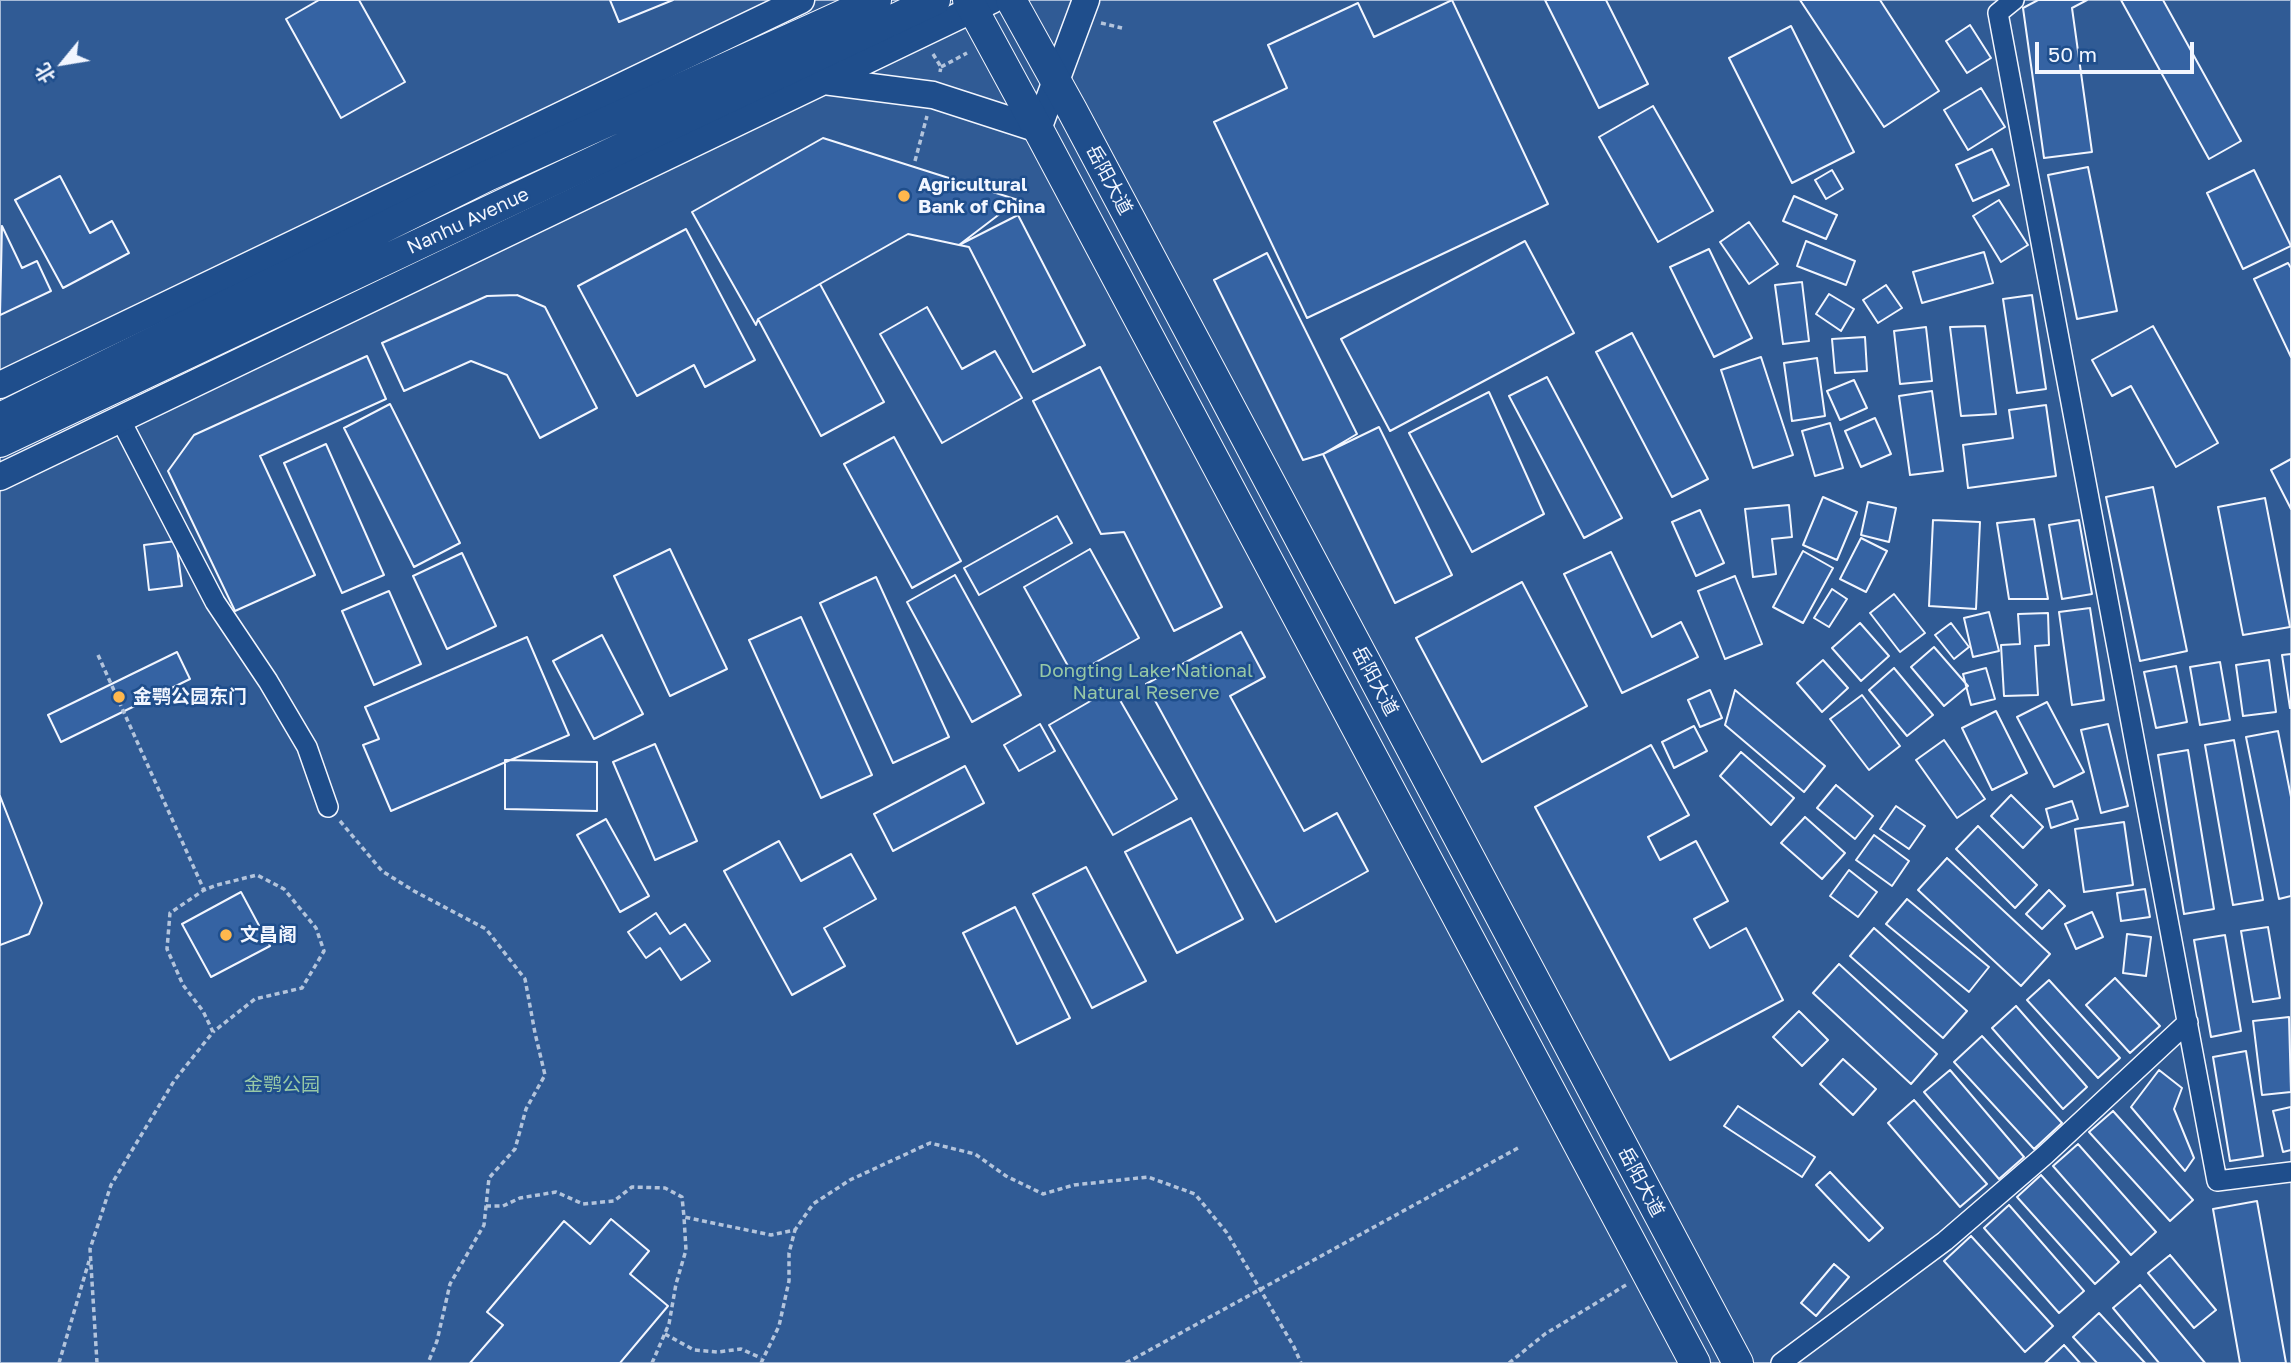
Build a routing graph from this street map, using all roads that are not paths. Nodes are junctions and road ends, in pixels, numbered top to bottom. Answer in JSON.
{"nodes":[{"id":1,"x":800,"y":0,"type":"edge"},
{"id":2,"x":876,"y":0,"type":"edge"},
{"id":3,"x":935,"y":0,"type":"edge"},
{"id":4,"x":1011,"y":0,"type":"edge"},
{"id":5,"x":1086,"y":0,"type":"edge"},
{"id":6,"x":2014,"y":0,"type":"edge"},
{"id":7,"x":978,"y":3,"type":"edge"},
{"id":8,"x":775,"y":61,"type":"junction"},
{"id":9,"x":824,"y":81,"type":"junction"},
{"id":10,"x":1056,"y":82,"type":"junction"},
{"id":11,"x":1038,"y":128,"type":"junction"},
{"id":12,"x":0,"y":385,"type":"edge"},
{"id":13,"x":0,"y":418,"type":"edge"},
{"id":14,"x":120,"y":419,"type":"junction"},
{"id":15,"x":0,"y":442,"type":"edge"},
{"id":16,"x":0,"y":477,"type":"edge"},
{"id":17,"x":328,"y":807,"type":"road end"},
{"id":18,"x":2188,"y":1022,"type":"junction"},
{"id":19,"x":2291,"y":1172,"type":"edge"},
{"id":20,"x":1695,"y":1363,"type":"edge"},
{"id":21,"x":1738,"y":1363,"type":"edge"},
{"id":22,"x":1781,"y":1363,"type":"edge"}],
"edges":[{"from":1,"to":8,"type":"main road"},
{"from":1,"to":12,"type":"main road"},
{"from":2,"to":8,"type":"main road","name":"Nanhu Avenue"},
{"from":3,"to":8,"type":"main road","name":"Nanhu Avenue"},
{"from":4,"to":10,"type":"main road","name":"岳阳大道"},
{"from":5,"to":10,"type":"main road"},
{"from":6,"to":18,"type":"street"},
{"from":7,"to":9,"type":"main road"},
{"from":7,"to":11,"type":"main road","name":"岳阳大道"},
{"from":8,"to":9,"type":"main road"},
{"from":8,"to":13,"type":"main road","name":"Nanhu Avenue"},
{"from":8,"to":15,"type":"main road","name":"Nanhu Avenue"},
{"from":9,"to":11,"type":"main road"},
{"from":9,"to":14,"type":"main road"},
{"from":10,"to":11,"type":"main road"},
{"from":10,"to":21,"type":"main road","name":"岳阳大道"},
{"from":11,"to":20,"type":"main road","name":"岳阳大道"},
{"from":14,"to":16,"type":"main road"},
{"from":14,"to":17,"type":"street"},
{"from":18,"to":19,"type":"street"},
{"from":18,"to":22,"type":"street"}]}
